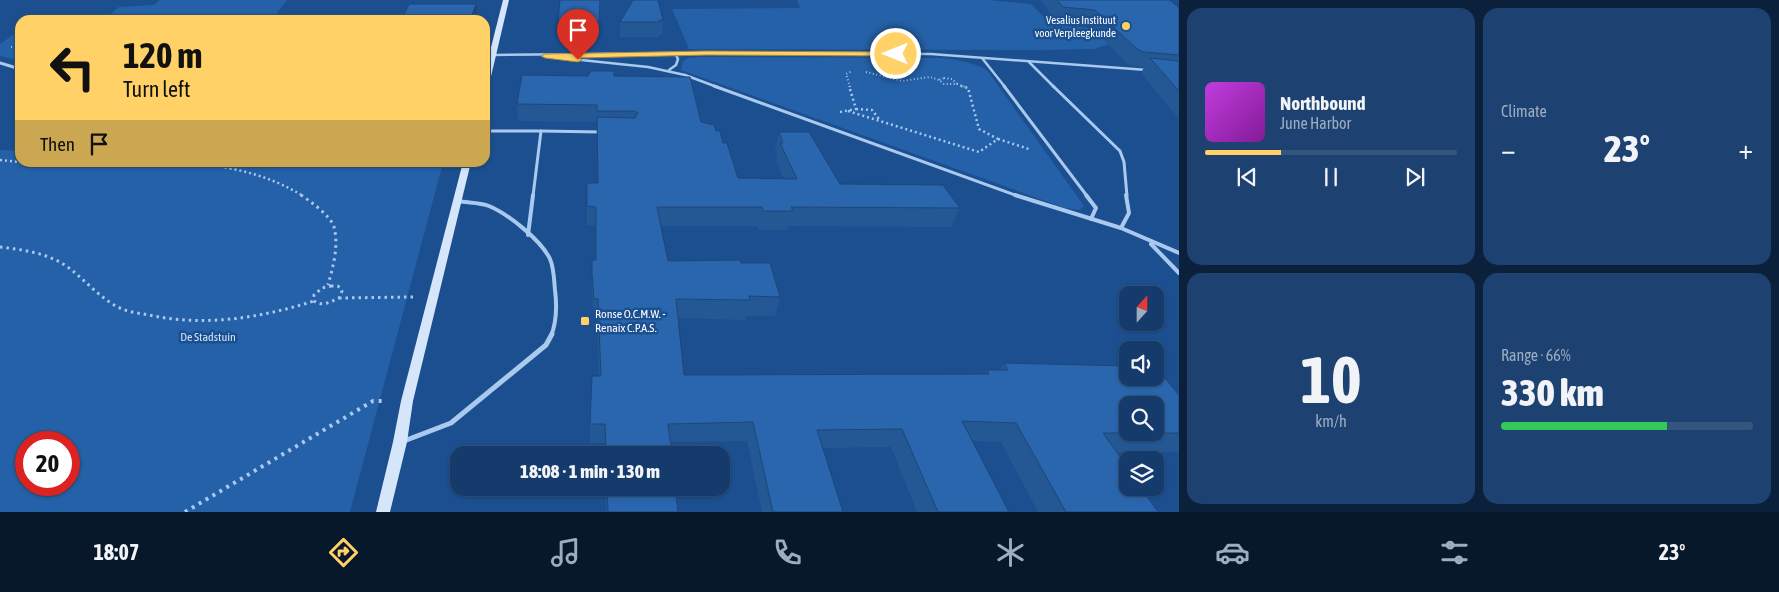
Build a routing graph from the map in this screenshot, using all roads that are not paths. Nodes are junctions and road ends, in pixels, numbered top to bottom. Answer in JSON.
{"nodes":[{"id":1,"x":506,"y":0,"type":"edge"},
{"id":2,"x":675,"y":54,"type":"junction"},
{"id":3,"x":493,"y":55,"type":"junction"},
{"id":4,"x":545,"y":56,"type":"junction"},
{"id":5,"x":981,"y":58,"type":"junction"},
{"id":6,"x":1029,"y":62,"type":"junction"},
{"id":7,"x":0,"y":64,"type":"edge"},
{"id":8,"x":490,"y":66,"type":"edge"},
{"id":9,"x":15,"y":68,"type":"edge"},
{"id":10,"x":669,"y":70,"type":"junction"},
{"id":11,"x":1153,"y":71,"type":"edge"},
{"id":12,"x":490,"y":131,"type":"edge"},
{"id":13,"x":541,"y":131,"type":"junction"},
{"id":14,"x":606,"y":132,"type":"edge"},
{"id":15,"x":466,"y":167,"type":"edge"},
{"id":16,"x":458,"y":201,"type":"junction"},
{"id":17,"x":1090,"y":219,"type":"junction"},
{"id":18,"x":1121,"y":228,"type":"junction"},
{"id":19,"x":528,"y":235,"type":"junction"},
{"id":20,"x":1150,"y":242,"type":"junction"},
{"id":21,"x":1179,"y":253,"type":"edge"},
{"id":22,"x":1179,"y":273,"type":"edge"},
{"id":23,"x":400,"y":442,"type":"junction"},
{"id":24,"x":383,"y":512,"type":"edge"}],
"edges":[{"from":1,"to":3,"type":"street"},
{"from":2,"to":4,"type":"lane"},
{"from":2,"to":5,"type":"lane"},
{"from":2,"to":10,"type":"lane"},
{"from":3,"to":4,"type":"lane"},
{"from":3,"to":8,"type":"street"},
{"from":4,"to":10,"type":"lane"},
{"from":5,"to":6,"type":"lane"},
{"from":5,"to":17,"type":"lane"},
{"from":6,"to":11,"type":"lane"},
{"from":6,"to":18,"type":"lane"},
{"from":7,"to":9,"type":"street"},
{"from":10,"to":17,"type":"lane"},
{"from":12,"to":13,"type":"lane"},
{"from":13,"to":14,"type":"lane"},
{"from":13,"to":19,"type":"lane"},
{"from":15,"to":16,"type":"street"},
{"from":16,"to":19,"type":"lane"},
{"from":16,"to":23,"type":"street"},
{"from":17,"to":18,"type":"lane"},
{"from":18,"to":20,"type":"lane"},
{"from":19,"to":23,"type":"lane"},
{"from":20,"to":21,"type":"lane"},
{"from":20,"to":22,"type":"lane"},
{"from":23,"to":24,"type":"street"}]}
